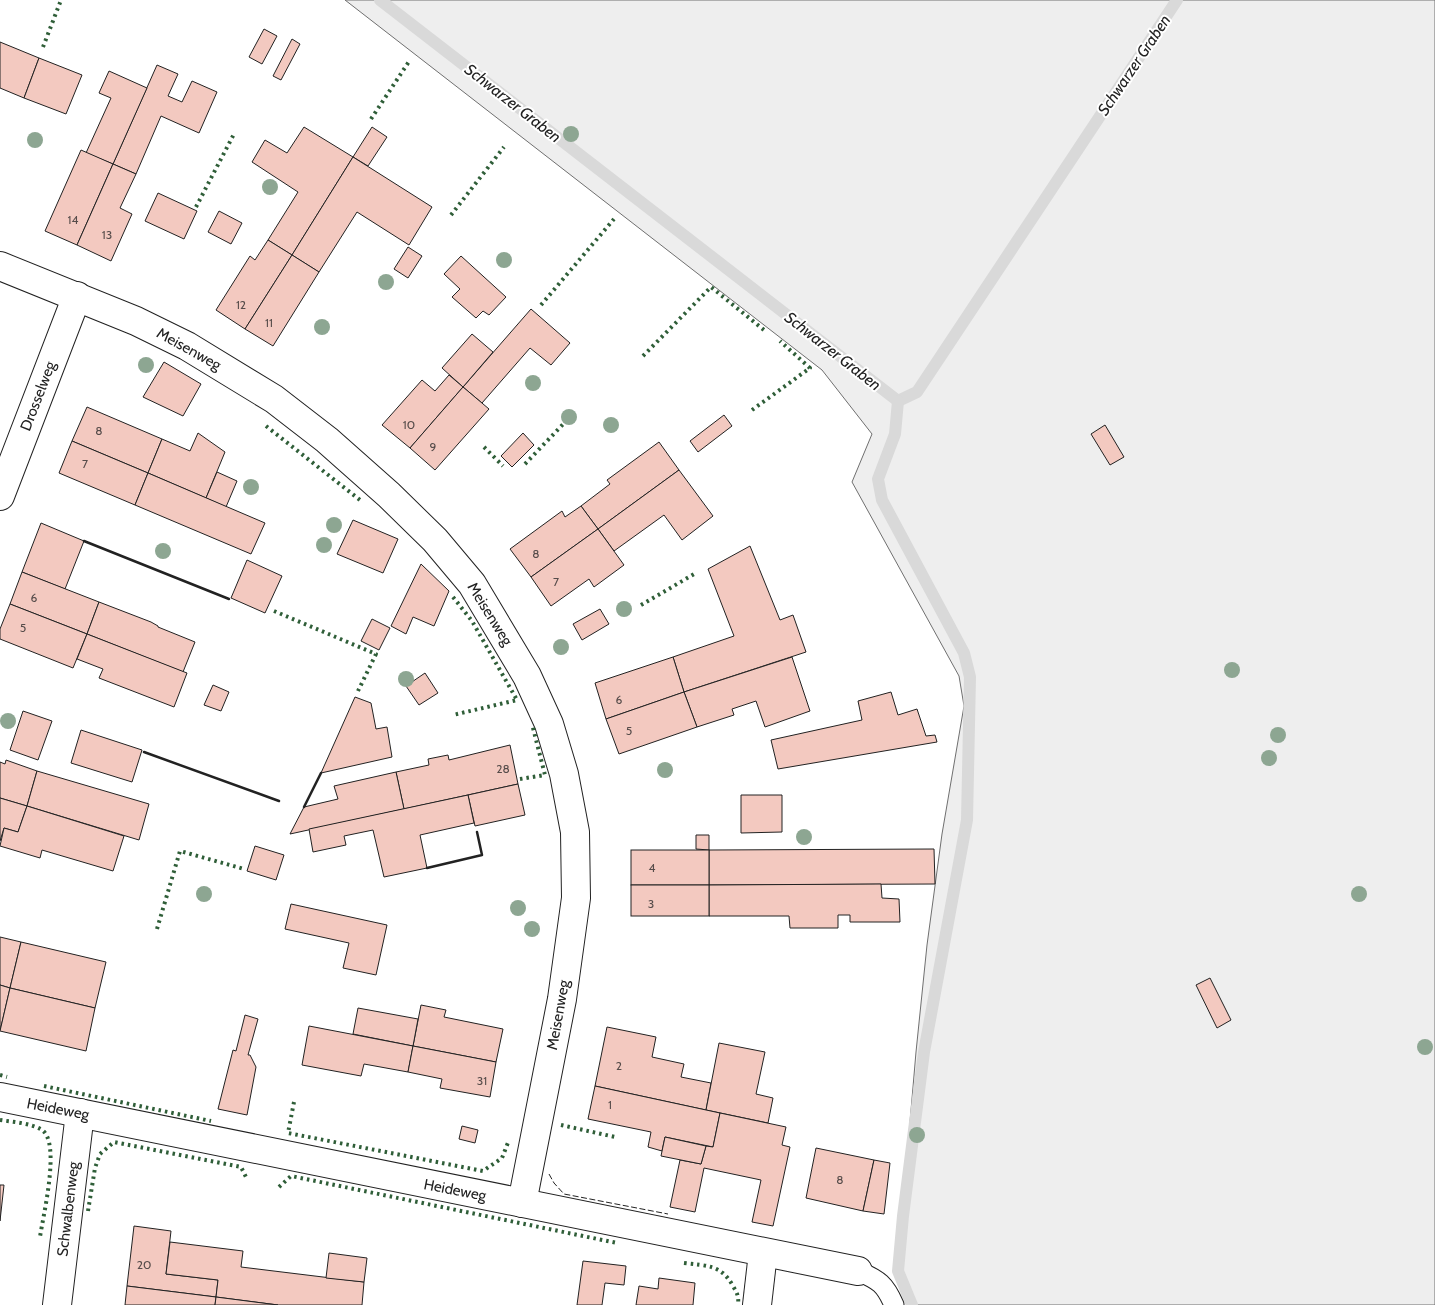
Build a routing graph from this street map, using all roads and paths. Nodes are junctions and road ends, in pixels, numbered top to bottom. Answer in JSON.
{"nodes":[{"id":1,"x":0,"y":266,"type":"edge"},
{"id":2,"x":77,"y":296,"type":"junction"},
{"id":3,"x":0,"y":496,"type":"edge"},
{"id":4,"x":0,"y":1097,"type":"edge"},
{"id":5,"x":80,"y":1113,"type":"junction"},
{"id":6,"x":522,"y":1203,"type":"junction"},
{"id":7,"x":763,"y":1253,"type":"junction"},
{"id":8,"x":858,"y":1272,"type":"joint"},
{"id":9,"x":56,"y":1305,"type":"edge"},
{"id":10,"x":757,"y":1305,"type":"edge"},
{"id":11,"x":894,"y":1305,"type":"edge"}],
"edges":[{"from":1,"to":2,"type":"street","name":"Meisenweg"},
{"from":2,"to":3,"type":"street","name":"Drosselweg"},
{"from":2,"to":6,"type":"street","name":"Meisenweg"},
{"from":4,"to":5,"type":"street","name":"Heideweg"},
{"from":5,"to":6,"type":"street","name":"Heideweg"},
{"from":5,"to":9,"type":"street","name":"Schwalbenweg"},
{"from":6,"to":7,"type":"street","name":"Heideweg"},
{"from":7,"to":8,"type":"street","name":"Heideweg"},
{"from":7,"to":10,"type":"street"},
{"from":8,"to":11,"type":"lane","name":"Heideweg"}]}
